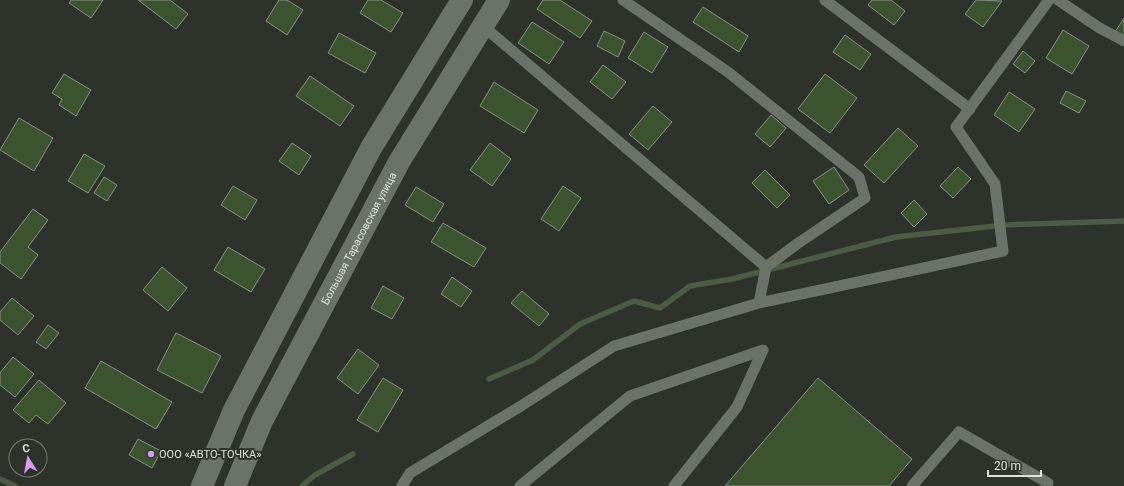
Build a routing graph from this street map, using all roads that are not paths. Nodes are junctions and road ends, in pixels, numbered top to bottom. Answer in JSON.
{"nodes":[{"id":1,"x":499,"y":0,"type":"edge"},
{"id":2,"x":623,"y":0,"type":"edge"},
{"id":3,"x":824,"y":0,"type":"edge"},
{"id":4,"x":1049,"y":0,"type":"edge"},
{"id":5,"x":1058,"y":0,"type":"edge"},
{"id":6,"x":459,"y":1,"type":"edge"},
{"id":7,"x":483,"y":26,"type":"junction"},
{"id":8,"x":1124,"y":41,"type":"edge"},
{"id":9,"x":970,"y":109,"type":"junction"},
{"id":10,"x":766,"y":267,"type":"junction"},
{"id":11,"x":760,"y":303,"type":"junction"},
{"id":12,"x":202,"y":486,"type":"edge"},
{"id":13,"x":235,"y":486,"type":"edge"},
{"id":14,"x":402,"y":486,"type":"edge"},
{"id":15,"x":520,"y":486,"type":"edge"},
{"id":16,"x":674,"y":486,"type":"edge"},
{"id":17,"x":912,"y":486,"type":"edge"},
{"id":18,"x":1047,"y":486,"type":"edge"}],
"edges":[{"from":1,"to":7,"type":"street","name":"Большая Тарасовская улица"},
{"from":2,"to":10,"type":"lane"},
{"from":3,"to":9,"type":"lane"},
{"from":4,"to":9,"type":"lane"},
{"from":5,"to":8,"type":"lane"},
{"from":6,"to":12,"type":"street"},
{"from":7,"to":10,"type":"lane"},
{"from":7,"to":13,"type":"street","name":"Большая Тарасовская улица"},
{"from":9,"to":11,"type":"lane"},
{"from":10,"to":11,"type":"lane"},
{"from":11,"to":14,"type":"lane"},
{"from":15,"to":16,"type":"lane"},
{"from":17,"to":18,"type":"lane"}]}
